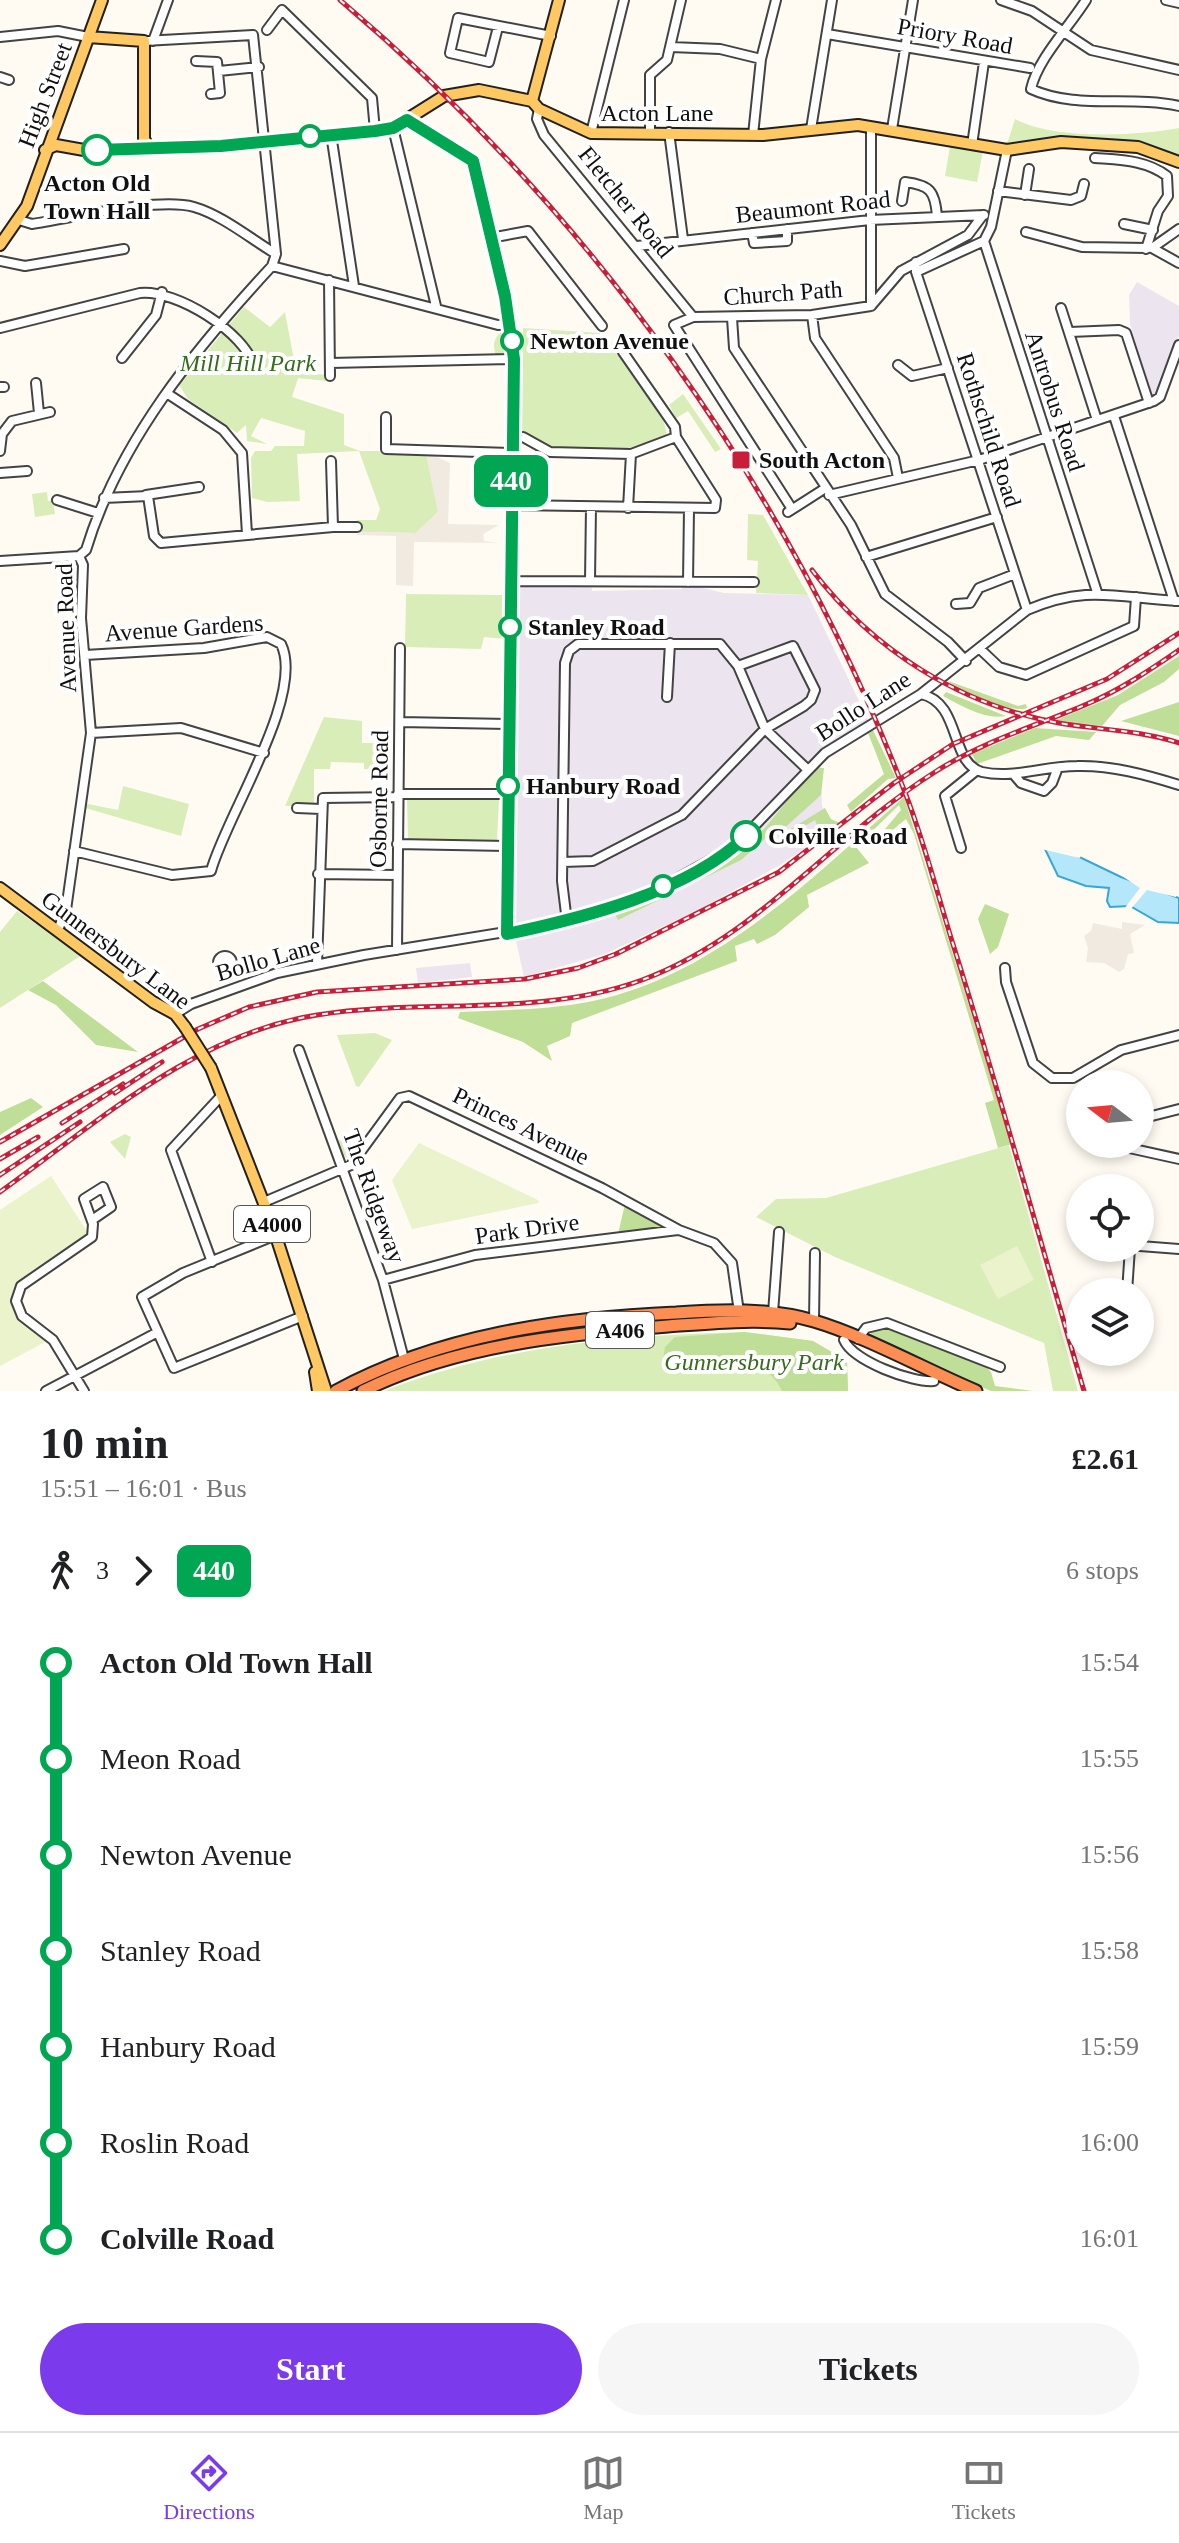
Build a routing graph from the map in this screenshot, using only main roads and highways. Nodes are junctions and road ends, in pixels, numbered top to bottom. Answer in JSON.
{"nodes":[{"id":1,"x":102,"y":0,"type":"edge"},
{"id":2,"x":559,"y":0,"type":"edge"},
{"id":3,"x":88,"y":37,"type":"junction"},
{"id":4,"x":535,"y":105,"type":"junction"},
{"id":5,"x":53,"y":128,"type":"junction"},
{"id":6,"x":146,"y":144,"type":"junction"},
{"id":7,"x":66,"y":146,"type":"junction"},
{"id":8,"x":45,"y":150,"type":"junction"},
{"id":9,"x":1179,"y":162,"type":"edge"},
{"id":10,"x":0,"y":245,"type":"edge"},
{"id":11,"x":0,"y":888,"type":"edge"},
{"id":12,"x":316,"y":1366,"type":"junction"},
{"id":13,"x":318,"y":1391,"type":"edge"},
{"id":14,"x":326,"y":1391,"type":"edge"},
{"id":15,"x":336,"y":1391,"type":"edge"},
{"id":16,"x":363,"y":1391,"type":"edge"},
{"id":17,"x":957,"y":1391,"type":"edge"},
{"id":18,"x":976,"y":1391,"type":"edge"}],
"edges":[{"from":1,"to":3,"type":"main road","name":"High Street"},
{"from":2,"to":4,"type":"main road"},
{"from":3,"to":5,"type":"main road","name":"High Street"},
{"from":3,"to":6,"type":"main road"},
{"from":4,"to":6,"type":"main road","name":"Acton Lane"},
{"from":4,"to":9,"type":"main road","name":"Acton Lane"},
{"from":5,"to":7,"type":"main road"},
{"from":5,"to":8,"type":"main road","name":"High Street"},
{"from":6,"to":7,"type":"main road","name":"Acton Lane"},
{"from":7,"to":8,"type":"main road","name":"Acton Lane"},
{"from":8,"to":10,"type":"main road","name":"High Street"},
{"from":11,"to":12,"type":"main road","name":"Gunnersbury Lane","number":"A4000","bridge":true},
{"from":12,"to":13,"type":"main road","name":"Gunnersbury Lane","number":"A4000"},
{"from":12,"to":14,"type":"main road","name":"Gunnersbury Lane","number":"A4000"},
{"from":15,"to":18,"type":"highway","number":"A406"},
{"from":16,"to":17,"type":"highway","number":"A406"}]}
